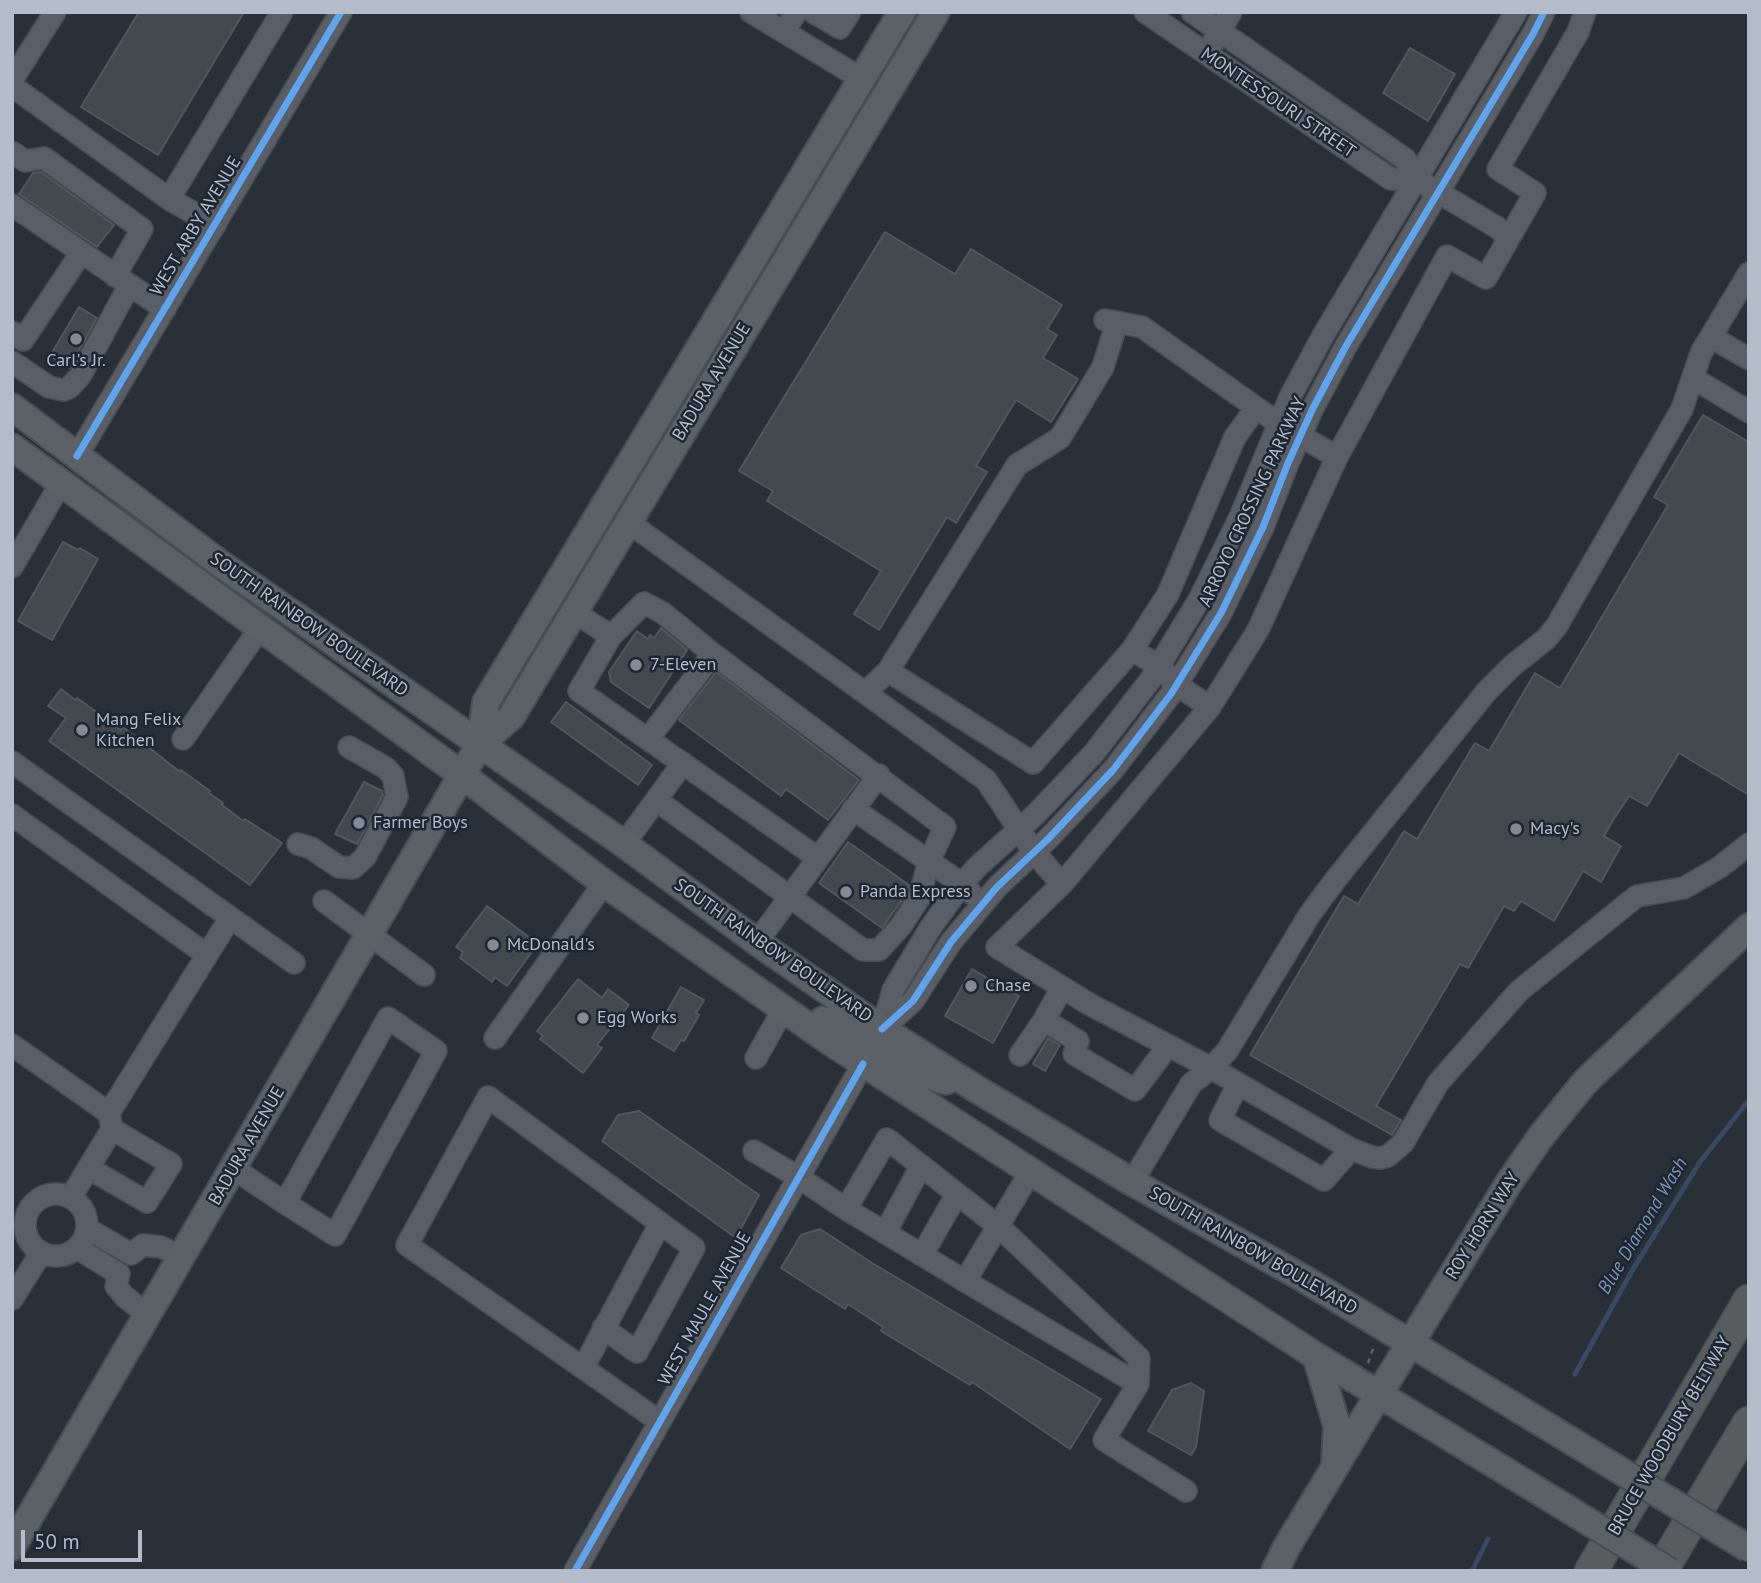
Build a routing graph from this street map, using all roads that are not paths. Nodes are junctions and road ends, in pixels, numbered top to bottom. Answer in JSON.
{"nodes":[{"id":1,"x":55,"y":12,"type":"edge"},
{"id":2,"x":282,"y":12,"type":"edge"},
{"id":3,"x":341,"y":12,"type":"edge"},
{"id":4,"x":751,"y":12,"type":"edge"},
{"id":5,"x":796,"y":12,"type":"edge"},
{"id":6,"x":813,"y":12,"type":"edge"},
{"id":7,"x":850,"y":12,"type":"edge"},
{"id":8,"x":902,"y":12,"type":"edge"},
{"id":9,"x":936,"y":12,"type":"edge"},
{"id":10,"x":1145,"y":12,"type":"edge"},
{"id":11,"x":1192,"y":12,"type":"edge"},
{"id":12,"x":1231,"y":12,"type":"edge"},
{"id":13,"x":1544,"y":12,"type":"edge"},
{"id":14,"x":1585,"y":12,"type":"edge"},
{"id":15,"x":1509,"y":15,"type":"edge"},
{"id":16,"x":1220,"y":31,"type":"junction"},
{"id":17,"x":784,"y":32,"type":"junction"},
{"id":18,"x":1533,"y":34,"type":"junction"},
{"id":19,"x":1565,"y":53,"type":"junction"},
{"id":20,"x":1206,"y":55,"type":"junction"},
{"id":21,"x":862,"y":79,"type":"junction"},
{"id":22,"x":12,"y":80,"type":"edge"},
{"id":23,"x":12,"y":86,"type":"edge"},
{"id":24,"x":12,"y":152,"type":"edge"},
{"id":25,"x":1416,"y":178,"type":"junction"},
{"id":26,"x":1437,"y":192,"type":"junction"},
{"id":27,"x":169,"y":199,"type":"junction"},
{"id":28,"x":12,"y":205,"type":"edge"},
{"id":29,"x":215,"y":225,"type":"junction"},
{"id":30,"x":1509,"y":237,"type":"junction"},
{"id":31,"x":81,"y":253,"type":"junction"},
{"id":32,"x":1749,"y":273,"type":"edge"},
{"id":33,"x":122,"y":281,"type":"junction"},
{"id":34,"x":1742,"y":299,"type":"edge"},
{"id":35,"x":165,"y":309,"type":"junction"},
{"id":36,"x":12,"y":332,"type":"edge"},
{"id":37,"x":1711,"y":337,"type":"junction"},
{"id":38,"x":1749,"y":359,"type":"edge"},
{"id":39,"x":12,"y":362,"type":"edge"},
{"id":40,"x":1693,"y":378,"type":"junction"},
{"id":41,"x":12,"y":407,"type":"edge"},
{"id":42,"x":1256,"y":408,"type":"junction"},
{"id":43,"x":1749,"y":412,"type":"edge"},
{"id":44,"x":1278,"y":423,"type":"junction"},
{"id":45,"x":12,"y":435,"type":"edge"},
{"id":46,"x":1300,"y":436,"type":"junction"},
{"id":47,"x":12,"y":447,"type":"edge"},
{"id":48,"x":78,"y":456,"type":"junction"},
{"id":49,"x":1337,"y":457,"type":"junction"},
{"id":50,"x":61,"y":483,"type":"junction"},
{"id":51,"x":604,"y":506,"type":"junction"},
{"id":52,"x":628,"y":522,"type":"junction"},
{"id":53,"x":191,"y":542,"type":"junction"},
{"id":54,"x":12,"y":567,"type":"edge"},
{"id":55,"x":574,"y":612,"type":"junction"},
{"id":56,"x":260,"y":628,"type":"junction"},
{"id":57,"x":611,"y":636,"type":"junction"},
{"id":58,"x":1132,"y":650,"type":"junction"},
{"id":59,"x":713,"y":654,"type":"junction"},
{"id":60,"x":1159,"y":666,"type":"junction"},
{"id":61,"x":888,"y":671,"type":"junction"},
{"id":62,"x":1177,"y":685,"type":"junction"},
{"id":63,"x":866,"y":692,"type":"junction"},
{"id":64,"x":1210,"y":707,"type":"junction"},
{"id":65,"x":183,"y":739,"type":"dead end"},
{"id":66,"x":648,"y":739,"type":"junction"},
{"id":67,"x":480,"y":744,"type":"junction"},
{"id":68,"x":349,"y":747,"type":"dead end"},
{"id":69,"x":12,"y":762,"type":"edge"},
{"id":70,"x":682,"y":763,"type":"junction"},
{"id":71,"x":461,"y":775,"type":"junction"},
{"id":72,"x":879,"y":775,"type":"junction"},
{"id":73,"x":656,"y":800,"type":"junction"},
{"id":74,"x":853,"y":810,"type":"junction"},
{"id":75,"x":12,"y":815,"type":"edge"},
{"id":76,"x":1019,"y":829,"type":"junction"},
{"id":77,"x":298,"y":844,"type":"dead end"},
{"id":78,"x":624,"y":844,"type":"junction"},
{"id":79,"x":1749,"y":844,"type":"edge"},
{"id":80,"x":1034,"y":852,"type":"junction"},
{"id":81,"x":818,"y":858,"type":"junction"},
{"id":82,"x":929,"y":861,"type":"junction"},
{"id":83,"x":604,"y":883,"type":"junction"},
{"id":84,"x":962,"y":884,"type":"junction"},
{"id":85,"x":1062,"y":884,"type":"junction"},
{"id":86,"x":790,"y":896,"type":"junction"},
{"id":87,"x":324,"y":901,"type":"dead end"},
{"id":88,"x":982,"y":905,"type":"junction"},
{"id":89,"x":230,"y":918,"type":"junction"},
{"id":90,"x":1749,"y":927,"type":"edge"},
{"id":91,"x":369,"y":935,"type":"junction"},
{"id":92,"x":757,"y":942,"type":"junction"},
{"id":93,"x":207,"y":955,"type":"junction"},
{"id":94,"x":294,"y":964,"type":"dead end"},
{"id":95,"x":424,"y":975,"type":"dead end"},
{"id":96,"x":1062,"y":988,"type":"junction"},
{"id":97,"x":784,"y":1008,"type":"junction"},
{"id":98,"x":1045,"y":1020,"type":"junction"},
{"id":99,"x":881,"y":1028,"type":"junction"},
{"id":100,"x":495,"y":1038,"type":"dead end"},
{"id":101,"x":12,"y":1045,"type":"edge"},
{"id":102,"x":1168,"y":1046,"type":"junction"},
{"id":103,"x":1020,"y":1055,"type":"dead end"},
{"id":104,"x":756,"y":1058,"type":"dead end"},
{"id":105,"x":863,"y":1063,"type":"junction"},
{"id":106,"x":1211,"y":1068,"type":"junction"},
{"id":107,"x":1238,"y":1084,"type":"junction"},
{"id":108,"x":978,"y":1090,"type":"junction"},
{"id":109,"x":110,"y":1121,"type":"junction"},
{"id":110,"x":1351,"y":1149,"type":"junction"},
{"id":111,"x":754,"y":1151,"type":"dead end"},
{"id":112,"x":921,"y":1166,"type":"junction"},
{"id":113,"x":88,"y":1168,"type":"junction"},
{"id":114,"x":234,"y":1169,"type":"junction"},
{"id":115,"x":1031,"y":1171,"type":"junction"},
{"id":116,"x":798,"y":1177,"type":"junction"},
{"id":117,"x":1132,"y":1182,"type":"junction"},
{"id":118,"x":957,"y":1194,"type":"junction"},
{"id":119,"x":71,"y":1197,"type":"junction"},
{"id":120,"x":285,"y":1203,"type":"junction"},
{"id":121,"x":846,"y":1209,"type":"junction"},
{"id":122,"x":660,"y":1224,"type":"junction"},
{"id":123,"x":998,"y":1226,"type":"junction"},
{"id":124,"x":88,"y":1228,"type":"junction"},
{"id":125,"x":885,"y":1233,"type":"junction"},
{"id":126,"x":77,"y":1248,"type":"junction"},
{"id":127,"x":41,"y":1253,"type":"junction"},
{"id":128,"x":131,"y":1254,"type":"junction"},
{"id":129,"x":922,"y":1255,"type":"junction"},
{"id":130,"x":182,"y":1257,"type":"junction"},
{"id":131,"x":119,"y":1274,"type":"junction"},
{"id":132,"x":965,"y":1281,"type":"junction"},
{"id":133,"x":12,"y":1299,"type":"edge"},
{"id":134,"x":1749,"y":1301,"type":"edge"},
{"id":135,"x":148,"y":1315,"type":"junction"},
{"id":136,"x":603,"y":1328,"type":"junction"},
{"id":137,"x":1410,"y":1343,"type":"junction"},
{"id":138,"x":1316,"y":1356,"type":"junction"},
{"id":139,"x":583,"y":1368,"type":"junction"},
{"id":140,"x":1138,"y":1384,"type":"junction"},
{"id":141,"x":1379,"y":1394,"type":"junction"},
{"id":142,"x":659,"y":1421,"type":"junction"},
{"id":143,"x":1749,"y":1423,"type":"edge"},
{"id":144,"x":1334,"y":1467,"type":"junction"},
{"id":145,"x":1186,"y":1492,"type":"dead end"},
{"id":146,"x":12,"y":1547,"type":"edge"},
{"id":147,"x":1749,"y":1549,"type":"edge"},
{"id":148,"x":575,"y":1571,"type":"edge"},
{"id":149,"x":1275,"y":1571,"type":"edge"},
{"id":150,"x":1591,"y":1571,"type":"edge"},
{"id":151,"x":1661,"y":1571,"type":"edge"},
{"id":152,"x":1670,"y":1571,"type":"edge"}],
"edges":[{"from":1,"to":22,"type":"street"},
{"from":2,"to":27,"type":"street"},
{"from":3,"to":29,"type":"street","name":"WEST ARBY AVENUE"},
{"from":4,"to":17,"type":"street"},
{"from":5,"to":17,"type":"street"},
{"from":6,"to":7,"type":"street"},
{"from":8,"to":21,"type":"main road","name":"BADURA AVENUE"},
{"from":9,"to":52,"type":"main road","name":"BADURA AVENUE"},
{"from":10,"to":20,"type":"street","name":"MONTESSOURI STREET"},
{"from":11,"to":16,"type":"street","name":"MONTESSOURI STREET"},
{"from":12,"to":16,"type":"street"},
{"from":13,"to":18,"type":"street","name":"ARROYO CROSSING PARKWAY"},
{"from":14,"to":19,"type":"street"},
{"from":15,"to":18,"type":"street"},
{"from":15,"to":25,"type":"street","name":"ARROYO CROSSING PARKWAY"},
{"from":16,"to":20,"type":"street"},
{"from":16,"to":25,"type":"street","name":"MONTESSOURI STREET"},
{"from":17,"to":21,"type":"street"},
{"from":18,"to":19,"type":"street"},
{"from":18,"to":26,"type":"street","name":"ARROYO CROSSING PARKWAY"},
{"from":19,"to":30,"type":"street"},
{"from":20,"to":25,"type":"street","name":"MONTESSOURI STREET"},
{"from":21,"to":51,"type":"main road","name":"BADURA AVENUE"},
{"from":23,"to":27,"type":"street"},
{"from":24,"to":33,"type":"street"},
{"from":25,"to":26,"type":"street","name":"MONTESSOURI STREET"},
{"from":25,"to":44,"type":"street","name":"ARROYO CROSSING PARKWAY"},
{"from":26,"to":30,"type":"street","name":"MONTESSOURI STREET"},
{"from":26,"to":46,"type":"street","name":"ARROYO CROSSING PARKWAY"},
{"from":27,"to":29,"type":"street"},
{"from":28,"to":31,"type":"street"},
{"from":29,"to":35,"type":"street","name":"WEST ARBY AVENUE"},
{"from":30,"to":49,"type":"street"},
{"from":31,"to":33,"type":"street"},
{"from":31,"to":36,"type":"street"},
{"from":32,"to":34,"type":"street"},
{"from":33,"to":35,"type":"street"},
{"from":33,"to":39,"type":"street"},
{"from":34,"to":37,"type":"street"},
{"from":35,"to":48,"type":"street","name":"WEST ARBY AVENUE"},
{"from":37,"to":38,"type":"street"},
{"from":37,"to":40,"type":"street"},
{"from":40,"to":43,"type":"street"},
{"from":40,"to":106,"type":"street"},
{"from":41,"to":48,"type":"main road","name":"SOUTH RAINBOW BOULEVARD"},
{"from":42,"to":44,"type":"street"},
{"from":42,"to":58,"type":"street"},
{"from":42,"to":61,"type":"street"},
{"from":44,"to":46,"type":"street"},
{"from":44,"to":60,"type":"street","name":"ARROYO CROSSING PARKWAY"},
{"from":45,"to":48,"type":"main road"},
{"from":46,"to":49,"type":"street"},
{"from":46,"to":62,"type":"street","name":"ARROYO CROSSING PARKWAY"},
{"from":47,"to":50,"type":"main road","name":"SOUTH RAINBOW BOULEVARD"},
{"from":48,"to":53,"type":"main road","name":"SOUTH RAINBOW BOULEVARD"},
{"from":49,"to":64,"type":"street"},
{"from":50,"to":53,"type":"main road"},
{"from":50,"to":54,"type":"street"},
{"from":50,"to":56,"type":"main road","name":"SOUTH RAINBOW BOULEVARD"},
{"from":51,"to":52,"type":"main road"},
{"from":51,"to":67,"type":"main road","name":"BADURA AVENUE"},
{"from":52,"to":55,"type":"main road","name":"BADURA AVENUE"},
{"from":52,"to":63,"type":"street"},
{"from":53,"to":67,"type":"main road","name":"SOUTH RAINBOW BOULEVARD"},
{"from":55,"to":57,"type":"street"},
{"from":55,"to":67,"type":"main road","name":"BADURA AVENUE"},
{"from":56,"to":65,"type":"street"},
{"from":56,"to":71,"type":"main road","name":"SOUTH RAINBOW BOULEVARD"},
{"from":57,"to":59,"type":"street"},
{"from":57,"to":66,"type":"street"},
{"from":58,"to":60,"type":"street"},
{"from":58,"to":61,"type":"street"},
{"from":59,"to":66,"type":"street"},
{"from":59,"to":72,"type":"street"},
{"from":60,"to":62,"type":"street"},
{"from":60,"to":76,"type":"street","name":"ARROYO CROSSING PARKWAY"},
{"from":61,"to":63,"type":"street"},
{"from":62,"to":64,"type":"street"},
{"from":62,"to":80,"type":"street","name":"ARROYO CROSSING PARKWAY"},
{"from":63,"to":76,"type":"street"},
{"from":64,"to":85,"type":"street"},
{"from":66,"to":70,"type":"street"},
{"from":67,"to":71,"type":"main road","name":"BADURA AVENUE"},
{"from":67,"to":78,"type":"main road","name":"SOUTH RAINBOW BOULEVARD"},
{"from":68,"to":77,"type":"street"},
{"from":69,"to":89,"type":"street"},
{"from":70,"to":73,"type":"street"},
{"from":70,"to":81,"type":"street"},
{"from":71,"to":83,"type":"main road","name":"SOUTH RAINBOW BOULEVARD"},
{"from":71,"to":91,"type":"main road","name":"BADURA AVENUE"},
{"from":72,"to":74,"type":"street"},
{"from":72,"to":82,"type":"street"},
{"from":73,"to":78,"type":"street"},
{"from":73,"to":86,"type":"street"},
{"from":74,"to":81,"type":"street"},
{"from":74,"to":82,"type":"street"},
{"from":75,"to":93,"type":"street"},
{"from":76,"to":80,"type":"street"},
{"from":76,"to":84,"type":"street","name":"ARROYO CROSSING PARKWAY"},
{"from":78,"to":92,"type":"main road","name":"SOUTH RAINBOW BOULEVARD"},
{"from":79,"to":110,"type":"street"},
{"from":80,"to":85,"type":"street"},
{"from":80,"to":88,"type":"street","name":"ARROYO CROSSING PARKWAY"},
{"from":81,"to":86,"type":"street"},
{"from":82,"to":84,"type":"street"},
{"from":82,"to":86,"type":"street"},
{"from":83,"to":97,"type":"main road","name":"SOUTH RAINBOW BOULEVARD"},
{"from":83,"to":100,"type":"street"},
{"from":84,"to":88,"type":"street"},
{"from":84,"to":99,"type":"street","name":"ARROYO CROSSING PARKWAY"},
{"from":85,"to":96,"type":"street"},
{"from":86,"to":92,"type":"street"},
{"from":87,"to":91,"type":"street"},
{"from":88,"to":99,"type":"street","name":"ARROYO CROSSING PARKWAY"},
{"from":89,"to":93,"type":"street"},
{"from":89,"to":94,"type":"street"},
{"from":90,"to":137,"type":"main road","name":"ROY HORN WAY"},
{"from":91,"to":95,"type":"street"},
{"from":91,"to":114,"type":"main road","name":"BADURA AVENUE"},
{"from":92,"to":99,"type":"main road","name":"SOUTH RAINBOW BOULEVARD"},
{"from":93,"to":109,"type":"street"},
{"from":96,"to":98,"type":"street"},
{"from":96,"to":102,"type":"street"},
{"from":97,"to":99,"type":"main road"},
{"from":97,"to":104,"type":"street"},
{"from":97,"to":105,"type":"main road","name":"SOUTH RAINBOW BOULEVARD"},
{"from":98,"to":102,"type":"street"},
{"from":98,"to":103,"type":"street"},
{"from":99,"to":108,"type":"main road","name":"SOUTH RAINBOW BOULEVARD"},
{"from":101,"to":109,"type":"street"},
{"from":102,"to":106,"type":"street"},
{"from":105,"to":108,"type":"main road"},
{"from":105,"to":115,"type":"main road","name":"SOUTH RAINBOW BOULEVARD"},
{"from":105,"to":116,"type":"street","name":"WEST MAULE AVENUE"},
{"from":106,"to":107,"type":"street"},
{"from":106,"to":117,"type":"street"},
{"from":107,"to":110,"type":"street"},
{"from":107,"to":110,"type":"street"},
{"from":108,"to":117,"type":"main road","name":"SOUTH RAINBOW BOULEVARD"},
{"from":109,"to":113,"type":"street"},
{"from":109,"to":113,"type":"street"},
{"from":111,"to":116,"type":"street"},
{"from":112,"to":118,"type":"street"},
{"from":112,"to":121,"type":"street"},
{"from":112,"to":125,"type":"street"},
{"from":113,"to":119,"type":"street"},
{"from":114,"to":120,"type":"street"},
{"from":114,"to":130,"type":"main road","name":"BADURA AVENUE"},
{"from":115,"to":123,"type":"street"},
{"from":115,"to":138,"type":"main road","name":"SOUTH RAINBOW BOULEVARD"},
{"from":116,"to":121,"type":"street"},
{"from":116,"to":142,"type":"street","name":"WEST MAULE AVENUE"},
{"from":117,"to":137,"type":"main road","name":"SOUTH RAINBOW BOULEVARD"},
{"from":118,"to":123,"type":"street"},
{"from":118,"to":129,"type":"street"},
{"from":119,"to":124,"type":"street"},
{"from":119,"to":127,"type":"street"},
{"from":120,"to":120,"type":"street"},
{"from":121,"to":125,"type":"street"},
{"from":122,"to":136,"type":"street"},
{"from":122,"to":136,"type":"street"},
{"from":122,"to":139,"type":"street"},
{"from":123,"to":132,"type":"street"},
{"from":123,"to":140,"type":"street"},
{"from":124,"to":126,"type":"street"},
{"from":124,"to":128,"type":"street"},
{"from":125,"to":129,"type":"street"},
{"from":126,"to":127,"type":"street"},
{"from":126,"to":131,"type":"street"},
{"from":127,"to":133,"type":"street"},
{"from":128,"to":130,"type":"street"},
{"from":128,"to":131,"type":"street"},
{"from":129,"to":132,"type":"street"},
{"from":130,"to":135,"type":"main road","name":"BADURA AVENUE"},
{"from":131,"to":135,"type":"street"},
{"from":132,"to":140,"type":"street"},
{"from":134,"to":150,"type":"highway","name":"BRUCE WOODBURY BELTWAY"},
{"from":135,"to":146,"type":"main road","name":"BADURA AVENUE"},
{"from":136,"to":139,"type":"street"},
{"from":137,"to":141,"type":"main road","name":"ROY HORN WAY"},
{"from":137,"to":147,"type":"main road","name":"SOUTH RAINBOW BOULEVARD","bridge":true},
{"from":138,"to":141,"type":"main road","name":"SOUTH RAINBOW BOULEVARD"},
{"from":138,"to":144,"type":"main road"},
{"from":139,"to":142,"type":"street"},
{"from":140,"to":145,"type":"street"},
{"from":141,"to":144,"type":"main road","name":"ROY HORN WAY"},
{"from":141,"to":152,"type":"main road","name":"SOUTH RAINBOW BOULEVARD","bridge":true},
{"from":142,"to":148,"type":"street","name":"WEST MAULE AVENUE"},
{"from":143,"to":151,"type":"highway"},
{"from":144,"to":149,"type":"main road","name":"ROY HORN WAY"}]}
